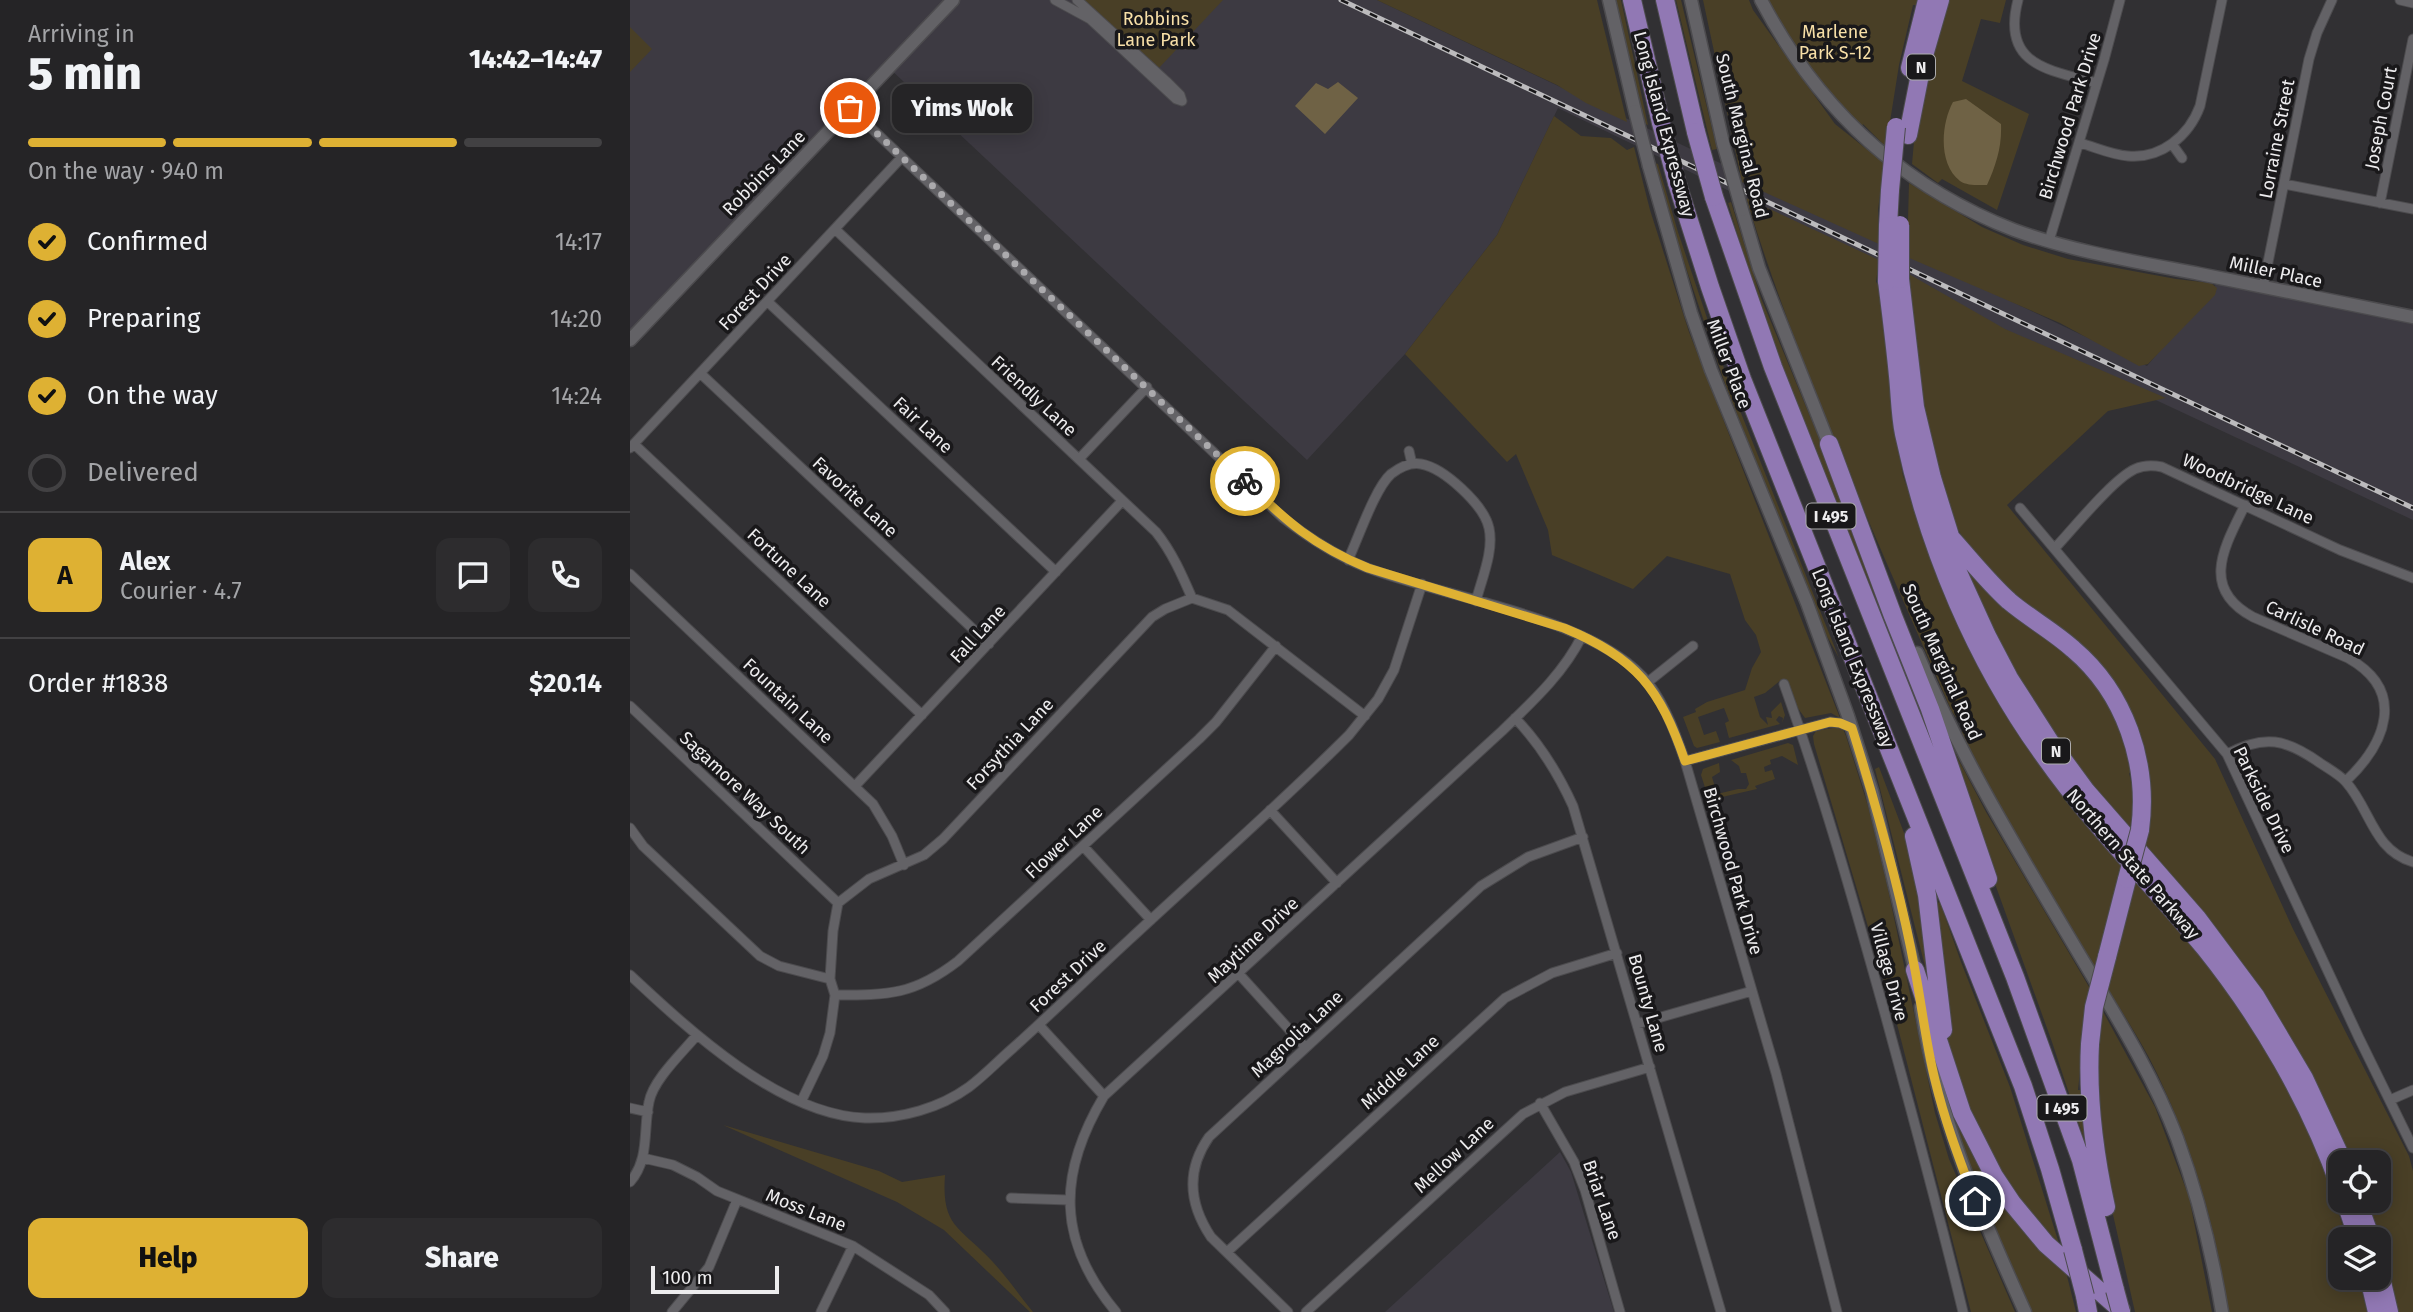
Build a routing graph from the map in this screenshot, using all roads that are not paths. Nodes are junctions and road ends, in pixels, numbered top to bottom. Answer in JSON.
{"nodes":[{"id":1,"x":953,"y":0,"type":"edge"},
{"id":2,"x":1055,"y":0,"type":"edge"},
{"id":3,"x":1077,"y":0,"type":"edge"},
{"id":4,"x":1609,"y":0,"type":"edge"},
{"id":5,"x":1632,"y":0,"type":"edge"},
{"id":6,"x":1665,"y":0,"type":"edge"},
{"id":7,"x":1691,"y":0,"type":"edge"},
{"id":8,"x":1761,"y":0,"type":"edge"},
{"id":9,"x":1927,"y":0,"type":"edge"},
{"id":10,"x":1940,"y":0,"type":"edge"},
{"id":11,"x":2018,"y":0,"type":"edge"},
{"id":12,"x":2120,"y":0,"type":"edge"},
{"id":13,"x":2222,"y":0,"type":"edge"},
{"id":14,"x":2332,"y":0,"type":"edge"},
{"id":15,"x":2400,"y":0,"type":"edge"},
{"id":16,"x":2413,"y":3,"type":"edge"},
{"id":17,"x":2413,"y":39,"type":"edge"},
{"id":18,"x":2097,"y":83,"type":"junction"},
{"id":19,"x":850,"y":108,"type":"junction"},
{"id":20,"x":1902,"y":131,"type":"junction"},
{"id":21,"x":2080,"y":143,"type":"junction"},
{"id":22,"x":2172,"y":144,"type":"junction"},
{"id":23,"x":902,"y":157,"type":"junction"},
{"id":24,"x":2182,"y":158,"type":"dead end"},
{"id":25,"x":2284,"y":184,"type":"junction"},
{"id":26,"x":2380,"y":203,"type":"junction"},
{"id":27,"x":2413,"y":209,"type":"edge"},
{"id":28,"x":836,"y":230,"type":"junction"},
{"id":29,"x":2049,"y":241,"type":"junction"},
{"id":30,"x":1894,"y":280,"type":"junction"},
{"id":31,"x":2263,"y":287,"type":"junction"},
{"id":32,"x":768,"y":302,"type":"junction"},
{"id":33,"x":2413,"y":317,"type":"edge"},
{"id":34,"x":630,"y":340,"type":"edge"},
{"id":35,"x":700,"y":373,"type":"junction"},
{"id":36,"x":1147,"y":387,"type":"junction"},
{"id":37,"x":1829,"y":444,"type":"junction"},
{"id":38,"x":632,"y":446,"type":"edge"},
{"id":39,"x":1409,"y":451,"type":"dead end"},
{"id":40,"x":1079,"y":460,"type":"junction"},
{"id":41,"x":1412,"y":464,"type":"junction"},
{"id":42,"x":1122,"y":501,"type":"junction"},
{"id":43,"x":2245,"y":505,"type":"junction"},
{"id":44,"x":2020,"y":508,"type":"dead end"},
{"id":45,"x":1950,"y":536,"type":"junction"},
{"id":46,"x":2055,"y":548,"type":"junction"},
{"id":47,"x":1348,"y":560,"type":"junction"},
{"id":48,"x":1056,"y":572,"type":"junction"},
{"id":49,"x":630,"y":574,"type":"edge"},
{"id":50,"x":2413,"y":578,"type":"edge"},
{"id":51,"x":1422,"y":584,"type":"junction"},
{"id":52,"x":1192,"y":598,"type":"junction"},
{"id":53,"x":1476,"y":601,"type":"junction"},
{"id":54,"x":1582,"y":636,"type":"junction"},
{"id":55,"x":989,"y":644,"type":"junction"},
{"id":56,"x":1276,"y":646,"type":"junction"},
{"id":57,"x":1693,"y":646,"type":"dead end"},
{"id":58,"x":1648,"y":682,"type":"junction"},
{"id":59,"x":1784,"y":684,"type":"dead end"},
{"id":60,"x":630,"y":706,"type":"edge"},
{"id":61,"x":922,"y":715,"type":"junction"},
{"id":62,"x":1365,"y":716,"type":"junction"},
{"id":63,"x":1515,"y":718,"type":"junction"},
{"id":64,"x":1852,"y":728,"type":"junction"},
{"id":65,"x":1800,"y":729,"type":"junction"},
{"id":66,"x":1881,"y":729,"type":"junction"},
{"id":67,"x":2227,"y":754,"type":"junction"},
{"id":68,"x":1685,"y":761,"type":"junction"},
{"id":69,"x":2346,"y":781,"type":"junction"},
{"id":70,"x":855,"y":786,"type":"junction"},
{"id":71,"x":1270,"y":810,"type":"junction"},
{"id":72,"x":630,"y":828,"type":"edge"},
{"id":73,"x":1583,"y":837,"type":"junction"},
{"id":74,"x":1083,"y":846,"type":"junction"},
{"id":75,"x":2413,"y":862,"type":"edge"},
{"id":76,"x":904,"y":865,"type":"junction"},
{"id":77,"x":1337,"y":883,"type":"junction"},
{"id":78,"x":838,"y":903,"type":"junction"},
{"id":79,"x":1151,"y":920,"type":"junction"},
{"id":80,"x":1617,"y":953,"type":"junction"},
{"id":81,"x":1915,"y":970,"type":"junction"},
{"id":82,"x":1239,"y":974,"type":"junction"},
{"id":83,"x":630,"y":975,"type":"edge"},
{"id":84,"x":2015,"y":977,"type":"junction"},
{"id":85,"x":830,"y":979,"type":"junction"},
{"id":86,"x":1752,"y":991,"type":"junction"},
{"id":87,"x":835,"y":995,"type":"junction"},
{"id":88,"x":1637,"y":1024,"type":"junction"},
{"id":89,"x":1039,"y":1025,"type":"junction"},
{"id":90,"x":697,"y":1035,"type":"junction"},
{"id":91,"x":1305,"y":1046,"type":"junction"},
{"id":92,"x":1947,"y":1064,"type":"junction"},
{"id":93,"x":1650,"y":1067,"type":"junction"},
{"id":94,"x":2413,"y":1090,"type":"edge"},
{"id":95,"x":1104,"y":1096,"type":"junction"},
{"id":96,"x":2390,"y":1100,"type":"junction"},
{"id":97,"x":801,"y":1102,"type":"junction"},
{"id":98,"x":1540,"y":1103,"type":"junction"},
{"id":99,"x":630,"y":1108,"type":"edge"},
{"id":100,"x":648,"y":1112,"type":"junction"},
{"id":101,"x":2413,"y":1148,"type":"edge"},
{"id":102,"x":2337,"y":1150,"type":"edge"},
{"id":103,"x":643,"y":1158,"type":"junction"},
{"id":104,"x":2328,"y":1160,"type":"edge"},
{"id":105,"x":630,"y":1182,"type":"edge"},
{"id":106,"x":1011,"y":1198,"type":"dead end"},
{"id":107,"x":737,"y":1200,"type":"junction"},
{"id":108,"x":1069,"y":1200,"type":"junction"},
{"id":109,"x":2109,"y":1242,"type":"junction"},
{"id":110,"x":853,"y":1246,"type":"junction"},
{"id":111,"x":1227,"y":1252,"type":"junction"},
{"id":112,"x":2371,"y":1290,"type":"edge"},
{"id":113,"x":2384,"y":1290,"type":"edge"},
{"id":114,"x":2087,"y":1304,"type":"edge"},
{"id":115,"x":672,"y":1312,"type":"edge"},
{"id":116,"x":821,"y":1312,"type":"edge"},
{"id":117,"x":945,"y":1312,"type":"edge"},
{"id":118,"x":1116,"y":1312,"type":"edge"},
{"id":119,"x":1288,"y":1312,"type":"edge"},
{"id":120,"x":1306,"y":1312,"type":"edge"},
{"id":121,"x":1620,"y":1312,"type":"edge"},
{"id":122,"x":1721,"y":1312,"type":"edge"},
{"id":123,"x":1837,"y":1312,"type":"edge"},
{"id":124,"x":1963,"y":1312,"type":"edge"},
{"id":125,"x":2025,"y":1312,"type":"edge"},
{"id":126,"x":2122,"y":1312,"type":"edge"},
{"id":127,"x":2222,"y":1312,"type":"edge"},
{"id":128,"x":2377,"y":1312,"type":"edge"},
{"id":129,"x":2389,"y":1312,"type":"edge"}],
"edges":[{"from":1,"to":19,"type":"main road","name":"Robbins Lane"},
{"from":2,"to":3,"type":"street"},
{"from":4,"to":64,"type":"main road","name":"Miller Place","bridge":true},
{"from":5,"to":66,"type":"highway","name":"Long Island Expressway","number":"I 495","bridge":true},
{"from":6,"to":84,"type":"highway","name":"Long Island Expressway","number":"I 495","bridge":true},
{"from":7,"to":37,"type":"main road","name":"South Marginal Road","bridge":true},
{"from":8,"to":29,"type":"main road","name":"Miller Place"},
{"from":9,"to":20,"type":"highway","name":"Northern State Parkway","number":"N"},
{"from":10,"to":20,"type":"highway","name":"Northern State Parkway","number":"N"},
{"from":11,"to":18,"type":"street"},
{"from":12,"to":18,"type":"street","name":"Birchwood Park Drive"},
{"from":13,"to":22,"type":"street"},
{"from":14,"to":25,"type":"street","name":"Lorraine Street"},
{"from":15,"to":16,"type":"street"},
{"from":17,"to":26,"type":"street","name":"Joseph Court"},
{"from":18,"to":21,"type":"street","name":"Birchwood Park Drive"},
{"from":19,"to":23,"type":"street","name":"Birchwood Park Drive"},
{"from":19,"to":34,"type":"main road","name":"Robbins Lane"},
{"from":20,"to":30,"type":"highway","name":"Northern State Parkway","number":"N","bridge":true},
{"from":21,"to":22,"type":"street"},
{"from":21,"to":29,"type":"street","name":"Birchwood Park Drive"},
{"from":22,"to":24,"type":"street"},
{"from":23,"to":28,"type":"street","name":"Forest Drive"},
{"from":23,"to":36,"type":"street","name":"Birchwood Park Drive"},
{"from":25,"to":26,"type":"street"},
{"from":25,"to":31,"type":"street","name":"Lorraine Street"},
{"from":26,"to":27,"type":"street"},
{"from":28,"to":32,"type":"street","name":"Forest Drive"},
{"from":28,"to":40,"type":"street","name":"Friendly Lane"},
{"from":29,"to":31,"type":"main road","name":"Miller Place"},
{"from":30,"to":45,"type":"highway","name":"Northern State Parkway","number":"N"},
{"from":30,"to":104,"type":"highway","name":"Northern State Parkway","number":"N"},
{"from":31,"to":33,"type":"main road","name":"Miller Place"},
{"from":32,"to":35,"type":"street","name":"Forest Drive"},
{"from":32,"to":48,"type":"street","name":"Fair Lane"},
{"from":35,"to":38,"type":"street","name":"Forest Drive"},
{"from":35,"to":55,"type":"street","name":"Favorite Lane"},
{"from":36,"to":40,"type":"street"},
{"from":36,"to":47,"type":"street","name":"Birchwood Park Drive"},
{"from":37,"to":84,"type":"highway"},
{"from":37,"to":127,"type":"main road","name":"South Marginal Road"},
{"from":38,"to":61,"type":"street","name":"Fortune Lane"},
{"from":39,"to":41,"type":"street"},
{"from":40,"to":42,"type":"street","name":"Friendly Lane"},
{"from":41,"to":47,"type":"street"},
{"from":41,"to":53,"type":"street"},
{"from":42,"to":48,"type":"street","name":"Fall Lane"},
{"from":42,"to":52,"type":"street","name":"Friendly Lane"},
{"from":43,"to":46,"type":"street","name":"Woodbridge Lane"},
{"from":43,"to":50,"type":"street","name":"Woodbridge Lane"},
{"from":43,"to":69,"type":"street","name":"Carlisle Road"},
{"from":44,"to":46,"type":"street","name":"Parkside Drive"},
{"from":45,"to":102,"type":"highway","name":"Northern State Parkway","number":"N"},
{"from":45,"to":109,"type":"highway","bridge":true},
{"from":46,"to":67,"type":"street","name":"Parkside Drive"},
{"from":47,"to":51,"type":"street","name":"Birchwood Park Drive"},
{"from":48,"to":55,"type":"street","name":"Fall Lane"},
{"from":49,"to":70,"type":"street","name":"Fountain Lane"},
{"from":51,"to":53,"type":"street","name":"Birchwood Park Drive"},
{"from":51,"to":62,"type":"street","name":"Forest Drive"},
{"from":52,"to":56,"type":"street"},
{"from":52,"to":76,"type":"street","name":"Forsythia Lane"},
{"from":53,"to":54,"type":"street","name":"Birchwood Park Drive"},
{"from":54,"to":58,"type":"street","name":"Birchwood Park Drive"},
{"from":54,"to":63,"type":"street","name":"Maytime Drive"},
{"from":55,"to":61,"type":"street","name":"Fall Lane"},
{"from":56,"to":62,"type":"street"},
{"from":56,"to":74,"type":"street","name":"Flower Lane"},
{"from":57,"to":58,"type":"street"},
{"from":58,"to":68,"type":"street","name":"Birchwood Park Drive"},
{"from":59,"to":65,"type":"street","name":"Village Drive"},
{"from":60,"to":78,"type":"street","name":"Sagamore Way South"},
{"from":61,"to":70,"type":"street","name":"Fall Lane"},
{"from":62,"to":71,"type":"street","name":"Forest Drive"},
{"from":63,"to":73,"type":"street","name":"Bounty Lane"},
{"from":63,"to":77,"type":"street","name":"Maytime Drive"},
{"from":64,"to":65,"type":"street"},
{"from":64,"to":81,"type":"main road","name":"Miller Place"},
{"from":65,"to":68,"type":"street"},
{"from":65,"to":124,"type":"street","name":"Village Drive"},
{"from":66,"to":92,"type":"highway"},
{"from":66,"to":114,"type":"highway","name":"Long Island Expressway","number":"I 495","bridge":true},
{"from":67,"to":69,"type":"street"},
{"from":67,"to":96,"type":"street","name":"Parkside Drive"},
{"from":68,"to":86,"type":"street","name":"Birchwood Park Drive"},
{"from":69,"to":75,"type":"street"},
{"from":70,"to":76,"type":"street","name":"Fountain Lane"},
{"from":71,"to":77,"type":"street"},
{"from":71,"to":79,"type":"street","name":"Forest Drive"},
{"from":72,"to":85,"type":"street"},
{"from":73,"to":80,"type":"street","name":"Bounty Lane"},
{"from":73,"to":91,"type":"street","name":"Magnolia Lane"},
{"from":74,"to":79,"type":"street"},
{"from":74,"to":87,"type":"street","name":"Flower Lane"},
{"from":76,"to":78,"type":"street","name":"Forsythia Lane"},
{"from":77,"to":82,"type":"street","name":"Maytime Drive"},
{"from":78,"to":85,"type":"street"},
{"from":79,"to":89,"type":"street","name":"Forest Drive"},
{"from":80,"to":88,"type":"street","name":"Bounty Lane"},
{"from":80,"to":111,"type":"street","name":"Middle Lane"},
{"from":81,"to":92,"type":"highway"},
{"from":81,"to":125,"type":"main road","name":"Miller Place"},
{"from":82,"to":91,"type":"street"},
{"from":82,"to":95,"type":"street","name":"Maytime Drive"},
{"from":83,"to":90,"type":"street","name":"Forest Drive"},
{"from":84,"to":109,"type":"highway","name":"Long Island Expressway","number":"I 495"},
{"from":85,"to":87,"type":"street"},
{"from":86,"to":88,"type":"street"},
{"from":86,"to":123,"type":"street","name":"Birchwood Park Drive"},
{"from":87,"to":97,"type":"street"},
{"from":88,"to":93,"type":"street","name":"Bounty Lane"},
{"from":89,"to":95,"type":"street"},
{"from":89,"to":97,"type":"street","name":"Forest Drive"},
{"from":90,"to":97,"type":"street","name":"Forest Drive"},
{"from":90,"to":100,"type":"street"},
{"from":91,"to":111,"type":"street","name":"Magnolia Lane"},
{"from":92,"to":126,"type":"highway"},
{"from":93,"to":98,"type":"street","name":"Mellow Lane"},
{"from":93,"to":122,"type":"street","name":"Bounty Lane"},
{"from":94,"to":96,"type":"street"},
{"from":95,"to":108,"type":"street","name":"Maytime Drive"},
{"from":96,"to":101,"type":"street","name":"Parkside Drive"},
{"from":98,"to":120,"type":"street","name":"Mellow Lane"},
{"from":98,"to":121,"type":"street","name":"Briar Lane"},
{"from":99,"to":100,"type":"street"},
{"from":100,"to":103,"type":"street"},
{"from":103,"to":105,"type":"street"},
{"from":103,"to":107,"type":"street","name":"Moss Lane"},
{"from":106,"to":108,"type":"street"},
{"from":107,"to":110,"type":"street","name":"Moss Lane"},
{"from":107,"to":115,"type":"street"},
{"from":108,"to":118,"type":"street","name":"Maytime Drive"},
{"from":109,"to":126,"type":"highway","bridge":true},
{"from":110,"to":116,"type":"street"},
{"from":110,"to":117,"type":"street","name":"Moss Lane"},
{"from":111,"to":119,"type":"street","name":"Magnolia Lane"},
{"from":112,"to":128,"type":"highway"},
{"from":113,"to":129,"type":"highway"}]}
